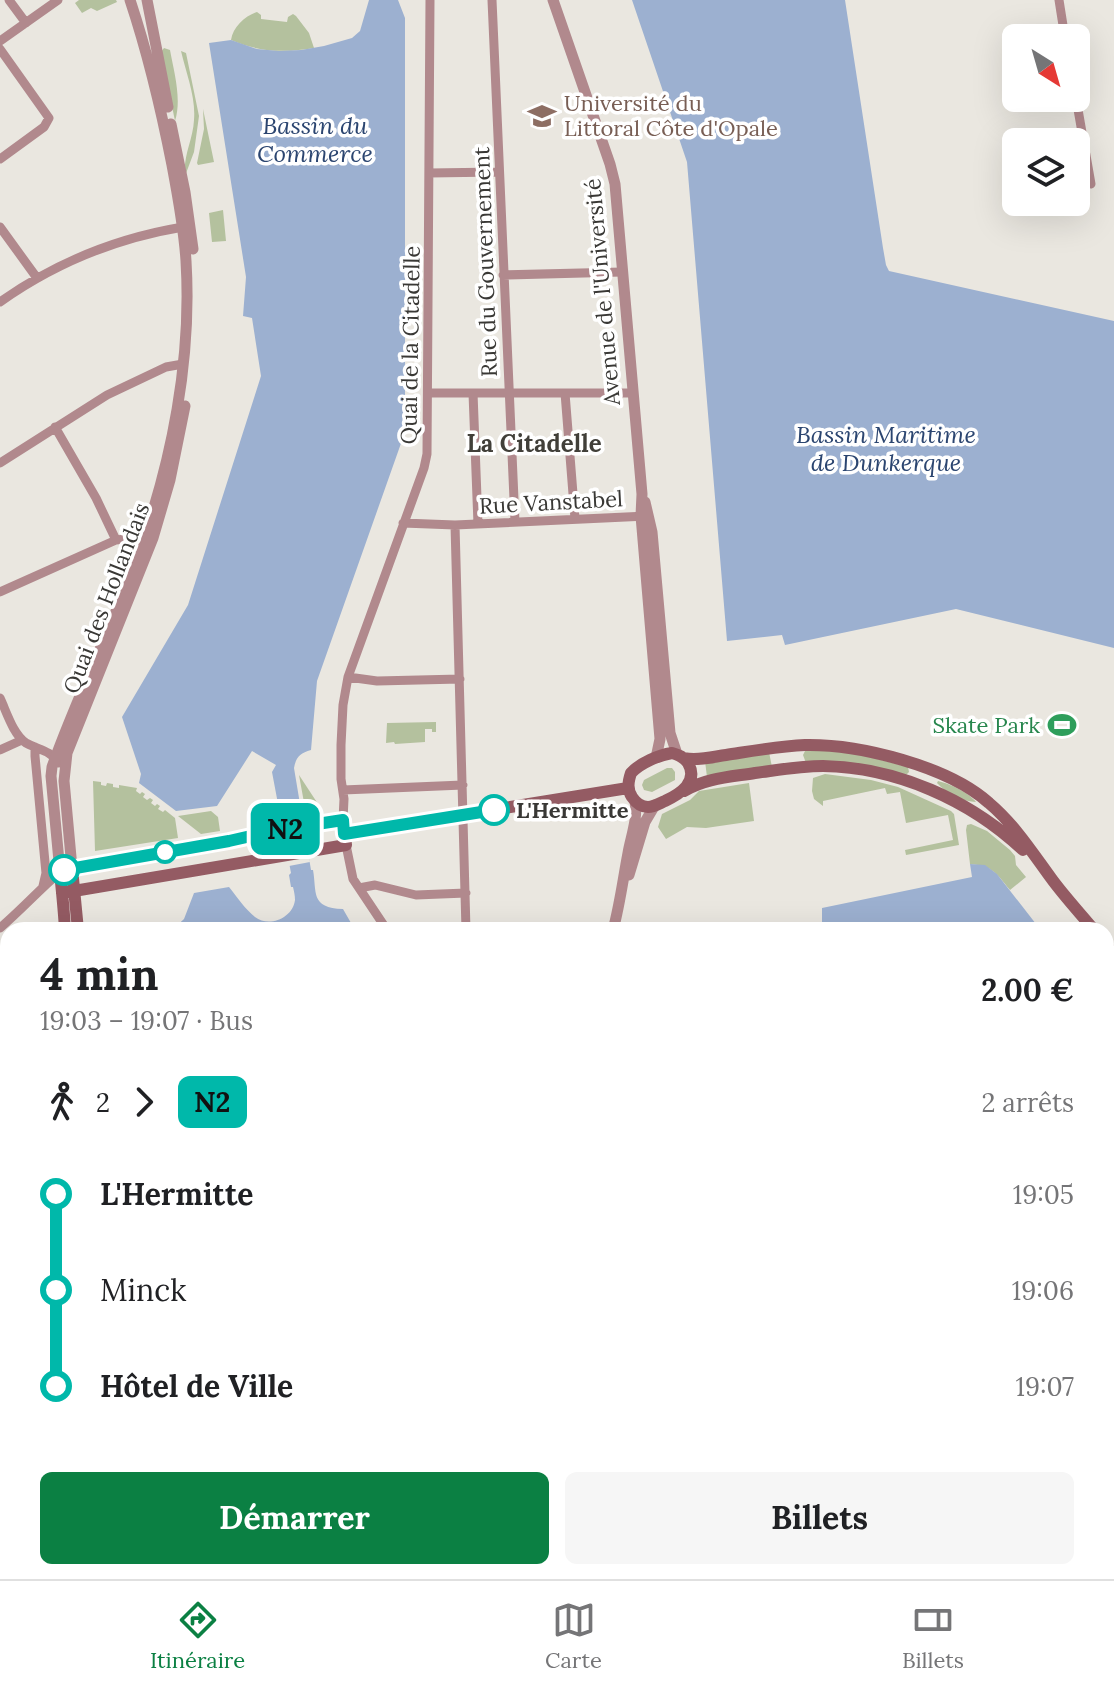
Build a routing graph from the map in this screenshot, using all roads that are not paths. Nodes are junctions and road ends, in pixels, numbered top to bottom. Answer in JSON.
{"nodes":[{"id":1,"x":9,"y":0,"type":"edge"},
{"id":2,"x":58,"y":0,"type":"edge"},
{"id":3,"x":130,"y":0,"type":"edge"},
{"id":4,"x":147,"y":0,"type":"edge"},
{"id":5,"x":430,"y":0,"type":"edge"},
{"id":6,"x":492,"y":0,"type":"edge"},
{"id":7,"x":553,"y":0,"type":"edge"},
{"id":8,"x":1059,"y":0,"type":"edge"},
{"id":9,"x":26,"y":23,"type":"junction"},
{"id":10,"x":1063,"y":24,"type":"edge"},
{"id":11,"x":0,"y":41,"type":"edge"},
{"id":12,"x":0,"y":49,"type":"edge"},
{"id":13,"x":1078,"y":112,"type":"edge"},
{"id":14,"x":0,"y":159,"type":"edge"},
{"id":15,"x":499,"y":172,"type":"junction"},
{"id":16,"x":429,"y":173,"type":"junction"},
{"id":17,"x":1091,"y":184,"type":"dead end"},
{"id":18,"x":0,"y":227,"type":"edge"},
{"id":19,"x":183,"y":227,"type":"junction"},
{"id":20,"x":622,"y":272,"type":"junction"},
{"id":21,"x":503,"y":275,"type":"junction"},
{"id":22,"x":37,"y":278,"type":"junction"},
{"id":23,"x":0,"y":302,"type":"edge"},
{"id":24,"x":186,"y":364,"type":"junction"},
{"id":25,"x":428,"y":393,"type":"junction"},
{"id":26,"x":473,"y":393,"type":"junction"},
{"id":27,"x":509,"y":393,"type":"junction"},
{"id":28,"x":565,"y":393,"type":"junction"},
{"id":29,"x":632,"y":393,"type":"junction"},
{"id":30,"x":55,"y":427,"type":"junction"},
{"id":31,"x":0,"y":463,"type":"edge"},
{"id":32,"x":645,"y":516,"type":"junction"},
{"id":33,"x":575,"y":519,"type":"junction"},
{"id":34,"x":515,"y":522,"type":"junction"},
{"id":35,"x":403,"y":523,"type":"junction"},
{"id":36,"x":478,"y":524,"type":"junction"},
{"id":37,"x":455,"y":525,"type":"junction"},
{"id":38,"x":116,"y":540,"type":"junction"},
{"id":39,"x":146,"y":546,"type":"junction"},
{"id":40,"x":0,"y":592,"type":"edge"},
{"id":41,"x":348,"y":677,"type":"junction"},
{"id":42,"x":460,"y":679,"type":"junction"},
{"id":43,"x":0,"y":698,"type":"edge"},
{"id":44,"x":65,"y":735,"type":"junction"},
{"id":45,"x":22,"y":740,"type":"junction"},
{"id":46,"x":35,"y":747,"type":"junction"},
{"id":47,"x":0,"y":750,"type":"edge"},
{"id":48,"x":680,"y":756,"type":"junction"},
{"id":49,"x":55,"y":758,"type":"junction"},
{"id":50,"x":656,"y":758,"type":"junction"},
{"id":51,"x":51,"y":776,"type":"junction"},
{"id":52,"x":64,"y":781,"type":"junction"},
{"id":53,"x":463,"y":785,"type":"junction"},
{"id":54,"x":628,"y":788,"type":"junction"},
{"id":55,"x":343,"y":790,"type":"junction"},
{"id":56,"x":684,"y":791,"type":"junction"},
{"id":57,"x":635,"y":801,"type":"junction"},
{"id":58,"x":655,"y":805,"type":"junction"},
{"id":59,"x":464,"y":815,"type":"junction"},
{"id":60,"x":343,"y":820,"type":"junction"},
{"id":61,"x":345,"y":840,"type":"junction"},
{"id":62,"x":66,"y":870,"type":"junction"},
{"id":63,"x":1052,"y":880,"type":"junction"},
{"id":64,"x":43,"y":886,"type":"junction"},
{"id":65,"x":359,"y":888,"type":"junction"},
{"id":66,"x":68,"y":892,"type":"junction"},
{"id":67,"x":466,"y":893,"type":"junction"},
{"id":68,"x":622,"y":894,"type":"junction"},
{"id":69,"x":7,"y":922,"type":"edge"},
{"id":70,"x":66,"y":922,"type":"edge"},
{"id":71,"x":76,"y":922,"type":"edge"},
{"id":72,"x":382,"y":922,"type":"edge"},
{"id":73,"x":466,"y":922,"type":"edge"},
{"id":74,"x":615,"y":922,"type":"edge"},
{"id":75,"x":1087,"y":922,"type":"edge"}],
"edges":[{"from":1,"to":9,"type":"street"},
{"from":2,"to":9,"type":"street"},
{"from":3,"to":19,"type":"street","name":"Quai des Hollandais"},
{"from":4,"to":24,"type":"street","name":"Quai des Hollandais"},
{"from":5,"to":16,"type":"street","name":"Quai de la Citadelle"},
{"from":6,"to":15,"type":"street","name":"Rue du Gouvernement"},
{"from":7,"to":20,"type":"street","name":"Avenue de l'Université"},
{"from":8,"to":10,"type":"street"},
{"from":9,"to":11,"type":"street"},
{"from":12,"to":14,"type":"street"},
{"from":13,"to":17,"type":"street"},
{"from":15,"to":16,"type":"street"},
{"from":15,"to":21,"type":"street","name":"Rue du Gouvernement"},
{"from":16,"to":25,"type":"street","name":"Quai de la Citadelle"},
{"from":18,"to":22,"type":"street"},
{"from":19,"to":22,"type":"street"},
{"from":19,"to":24,"type":"street","name":"Quai des Hollandais"},
{"from":20,"to":21,"type":"street"},
{"from":20,"to":29,"type":"street","name":"Avenue de l'Université"},
{"from":21,"to":27,"type":"street","name":"Rue du Gouvernement"},
{"from":22,"to":23,"type":"street"},
{"from":24,"to":30,"type":"street"},
{"from":24,"to":39,"type":"street","name":"Quai des Hollandais"},
{"from":25,"to":26,"type":"street"},
{"from":25,"to":35,"type":"street","name":"Quai de la Citadelle"},
{"from":26,"to":27,"type":"street"},
{"from":26,"to":36,"type":"street"},
{"from":27,"to":28,"type":"street"},
{"from":27,"to":34,"type":"street","name":"Rue du Gouvernement"},
{"from":28,"to":29,"type":"street"},
{"from":28,"to":33,"type":"street"},
{"from":29,"to":32,"type":"street","name":"Avenue de l'Université"},
{"from":30,"to":31,"type":"street"},
{"from":30,"to":38,"type":"street"},
{"from":32,"to":33,"type":"street","name":"Rue Vanstabel"},
{"from":32,"to":48,"type":"street","name":"Avenue de l'Université"},
{"from":32,"to":50,"type":"street","name":"Avenue de l'Université"},
{"from":33,"to":34,"type":"street","name":"Rue Vanstabel"},
{"from":34,"to":36,"type":"street","name":"Rue Vanstabel"},
{"from":35,"to":37,"type":"street","name":"Rue Vanstabel"},
{"from":35,"to":41,"type":"street","name":"Quai de la Citadelle"},
{"from":36,"to":37,"type":"street","name":"Rue Vanstabel"},
{"from":37,"to":42,"type":"street"},
{"from":38,"to":39,"type":"street"},
{"from":38,"to":40,"type":"street"},
{"from":39,"to":44,"type":"street","name":"Quai des Hollandais"},
{"from":39,"to":52,"type":"street","name":"Quai des Hollandais"},
{"from":41,"to":42,"type":"street"},
{"from":41,"to":55,"type":"street","name":"Quai de la Citadelle"},
{"from":42,"to":53,"type":"street"},
{"from":43,"to":45,"type":"street"},
{"from":44,"to":46,"type":"street"},
{"from":44,"to":49,"type":"street","name":"Quai des Hollandais"},
{"from":45,"to":46,"type":"street"},
{"from":45,"to":47,"type":"street"},
{"from":46,"to":49,"type":"street"},
{"from":46,"to":51,"type":"street"},
{"from":46,"to":64,"type":"street"},
{"from":48,"to":50,"type":"main road"},
{"from":48,"to":56,"type":"main road"},
{"from":48,"to":63,"type":"main road"},
{"from":49,"to":51,"type":"street","name":"Quai des Hollandais"},
{"from":49,"to":52,"type":"street"},
{"from":50,"to":54,"type":"main road"},
{"from":51,"to":62,"type":"street","name":"Quai des Hollandais"},
{"from":52,"to":62,"type":"street","name":"Quai des Hollandais"},
{"from":53,"to":55,"type":"street"},
{"from":53,"to":59,"type":"street"},
{"from":54,"to":57,"type":"main road"},
{"from":54,"to":59,"type":"main road"},
{"from":55,"to":60,"type":"street","name":"Quai de la Citadelle"},
{"from":56,"to":58,"type":"main road"},
{"from":56,"to":63,"type":"main road"},
{"from":57,"to":58,"type":"main road"},
{"from":57,"to":68,"type":"street"},
{"from":58,"to":68,"type":"street"},
{"from":59,"to":61,"type":"main road"},
{"from":59,"to":67,"type":"street"},
{"from":60,"to":61,"type":"main road"},
{"from":60,"to":62,"type":"main road"},
{"from":61,"to":65,"type":"street"},
{"from":61,"to":66,"type":"main road"},
{"from":62,"to":64,"type":"street"},
{"from":62,"to":66,"type":"main road"},
{"from":63,"to":75,"type":"main road"},
{"from":64,"to":69,"type":"street"},
{"from":65,"to":67,"type":"street"},
{"from":65,"to":72,"type":"street"},
{"from":66,"to":70,"type":"main road"},
{"from":66,"to":71,"type":"main road"},
{"from":67,"to":73,"type":"street"},
{"from":68,"to":74,"type":"street"}]}
